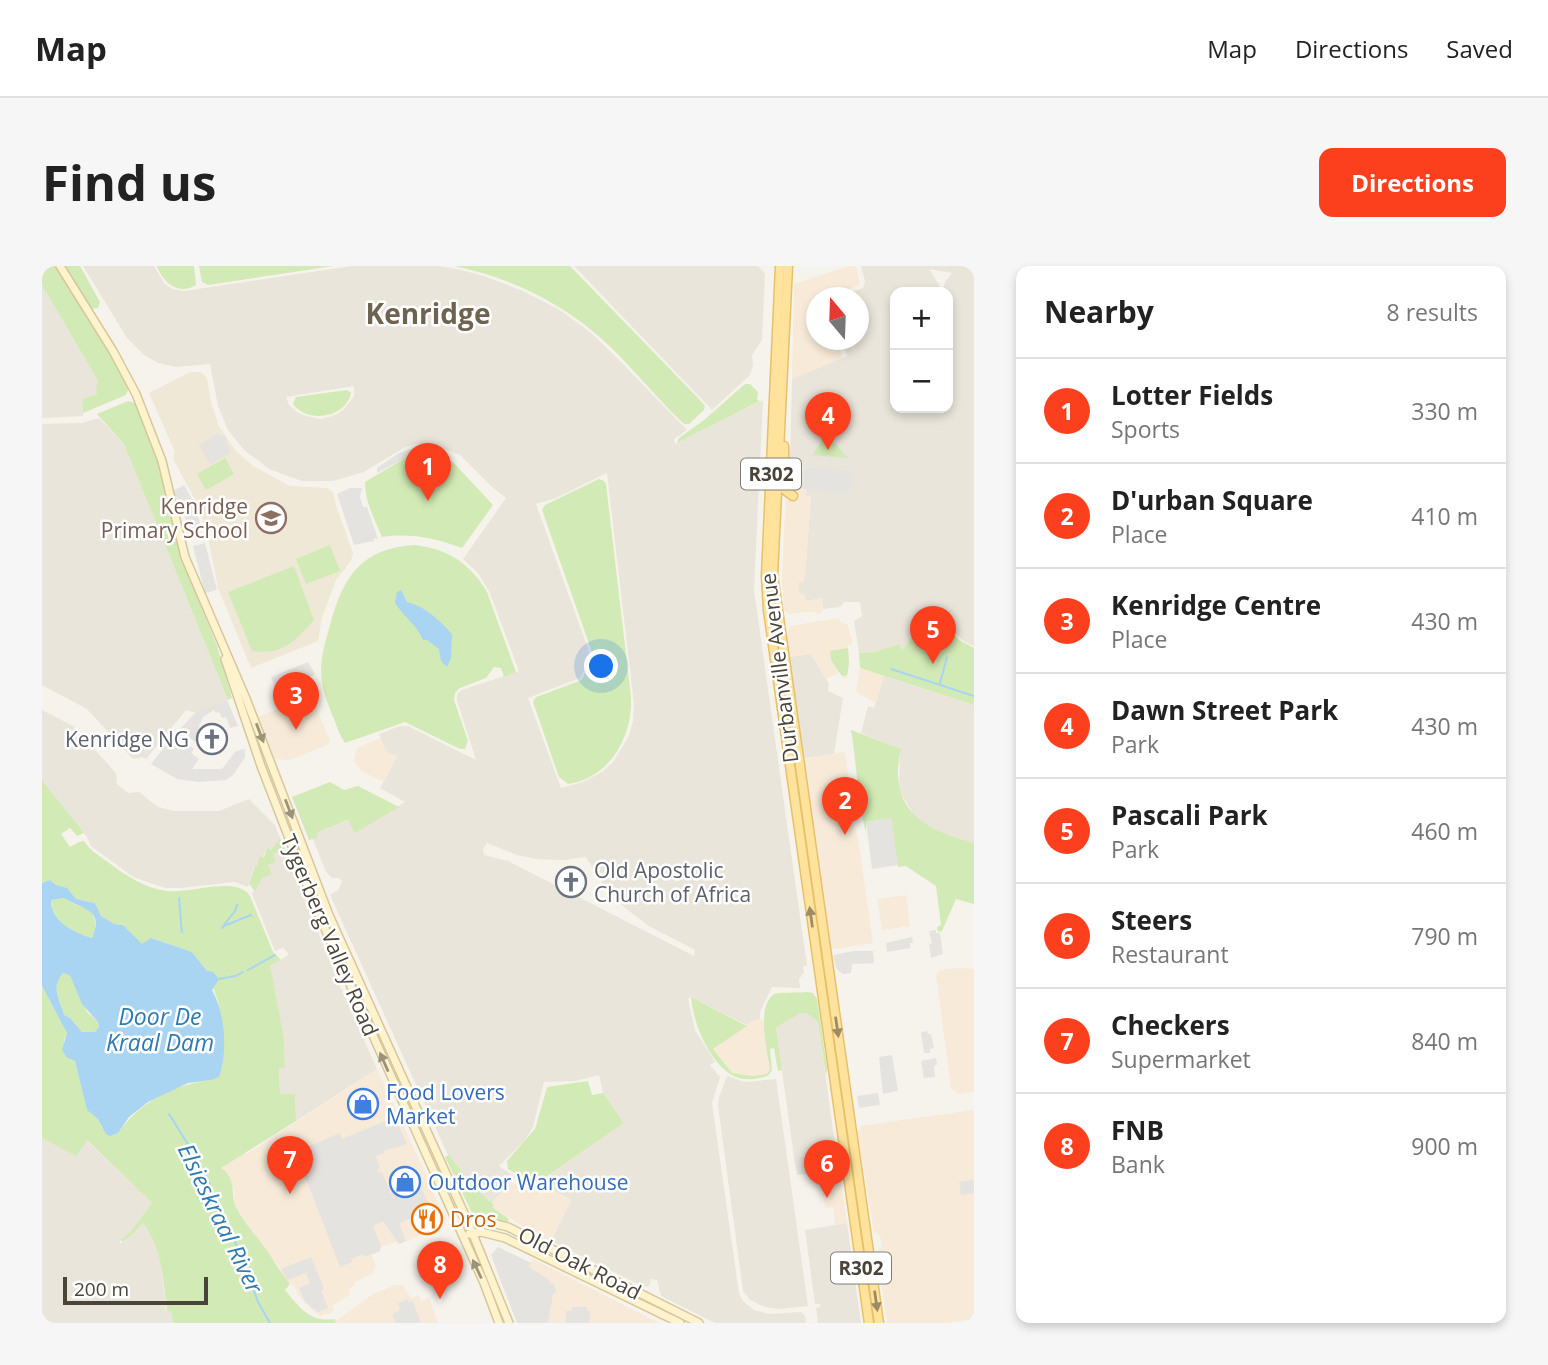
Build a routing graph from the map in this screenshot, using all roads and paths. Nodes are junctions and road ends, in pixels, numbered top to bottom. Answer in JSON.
{"nodes":[{"id":1,"x":60,"y":266,"type":"edge"},
{"id":2,"x":780,"y":266,"type":"edge"},
{"id":3,"x":789,"y":266,"type":"edge"},
{"id":4,"x":781,"y":411,"type":"junction"},
{"id":5,"x":793,"y":496,"type":"dead end"},
{"id":6,"x":219,"y":638,"type":"junction"},
{"id":7,"x":826,"y":984,"type":"junction"},
{"id":8,"x":468,"y":1222,"type":"junction"},
{"id":9,"x":457,"y":1226,"type":"junction"},
{"id":10,"x":473,"y":1233,"type":"junction"},
{"id":11,"x":462,"y":1237,"type":"junction"},
{"id":12,"x":505,"y":1238,"type":"junction"},
{"id":13,"x":478,"y":1245,"type":"junction"},
{"id":14,"x":545,"y":1245,"type":"junction"},
{"id":15,"x":564,"y":1265,"type":"junction"},
{"id":16,"x":499,"y":1323,"type":"edge"},
{"id":17,"x":509,"y":1323,"type":"edge"},
{"id":18,"x":680,"y":1323,"type":"edge"},
{"id":19,"x":699,"y":1323,"type":"edge"},
{"id":20,"x":869,"y":1323,"type":"edge"},
{"id":21,"x":879,"y":1323,"type":"edge"}],
"edges":[{"from":1,"to":6,"type":"main road","name":"Tygerberg Valley Road"},
{"from":7,"to":2,"type":"main road","name":"Durbanville Avenue","number":"R302","one_way":true},
{"from":3,"to":4,"type":"main road","name":"Durbanville Avenue","number":"R302"},
{"from":4,"to":5,"type":"main road"},
{"from":4,"to":7,"type":"main road","name":"Durbanville Avenue","number":"R302"},
{"from":6,"to":8,"type":"main road","name":"Tygerberg Valley Road","one_way":true},
{"from":9,"to":6,"type":"main road","name":"Tygerberg Valley Road","one_way":true},
{"from":7,"to":20,"type":"main road","number":"R302"},
{"from":7,"to":21,"type":"main road","number":"R302","one_way":true},
{"from":8,"to":9,"type":"main road","name":"Old Oak Road"},
{"from":8,"to":10,"type":"main road","name":"Tygerberg Valley Road"},
{"from":8,"to":14,"type":"main road","name":"Old Oak Road"},
{"from":9,"to":11,"type":"main road","name":"Tygerberg Valley Road"},
{"from":10,"to":11,"type":"main road","name":"Old Oak Road"},
{"from":10,"to":12,"type":"main road","name":"Old Oak Road"},
{"from":10,"to":13,"type":"main road","name":"Tygerberg Valley Road"},
{"from":16,"to":11,"type":"main road","name":"Tygerberg Valley Road","one_way":true},
{"from":12,"to":13,"type":"main road"},
{"from":12,"to":15,"type":"main road","name":"Old Oak Road"},
{"from":13,"to":17,"type":"main road","name":"Tygerberg Valley Road"},
{"from":14,"to":15,"type":"main road"},
{"from":14,"to":19,"type":"main road","name":"Old Oak Road"},
{"from":15,"to":18,"type":"main road","name":"Old Oak Road"}]}
